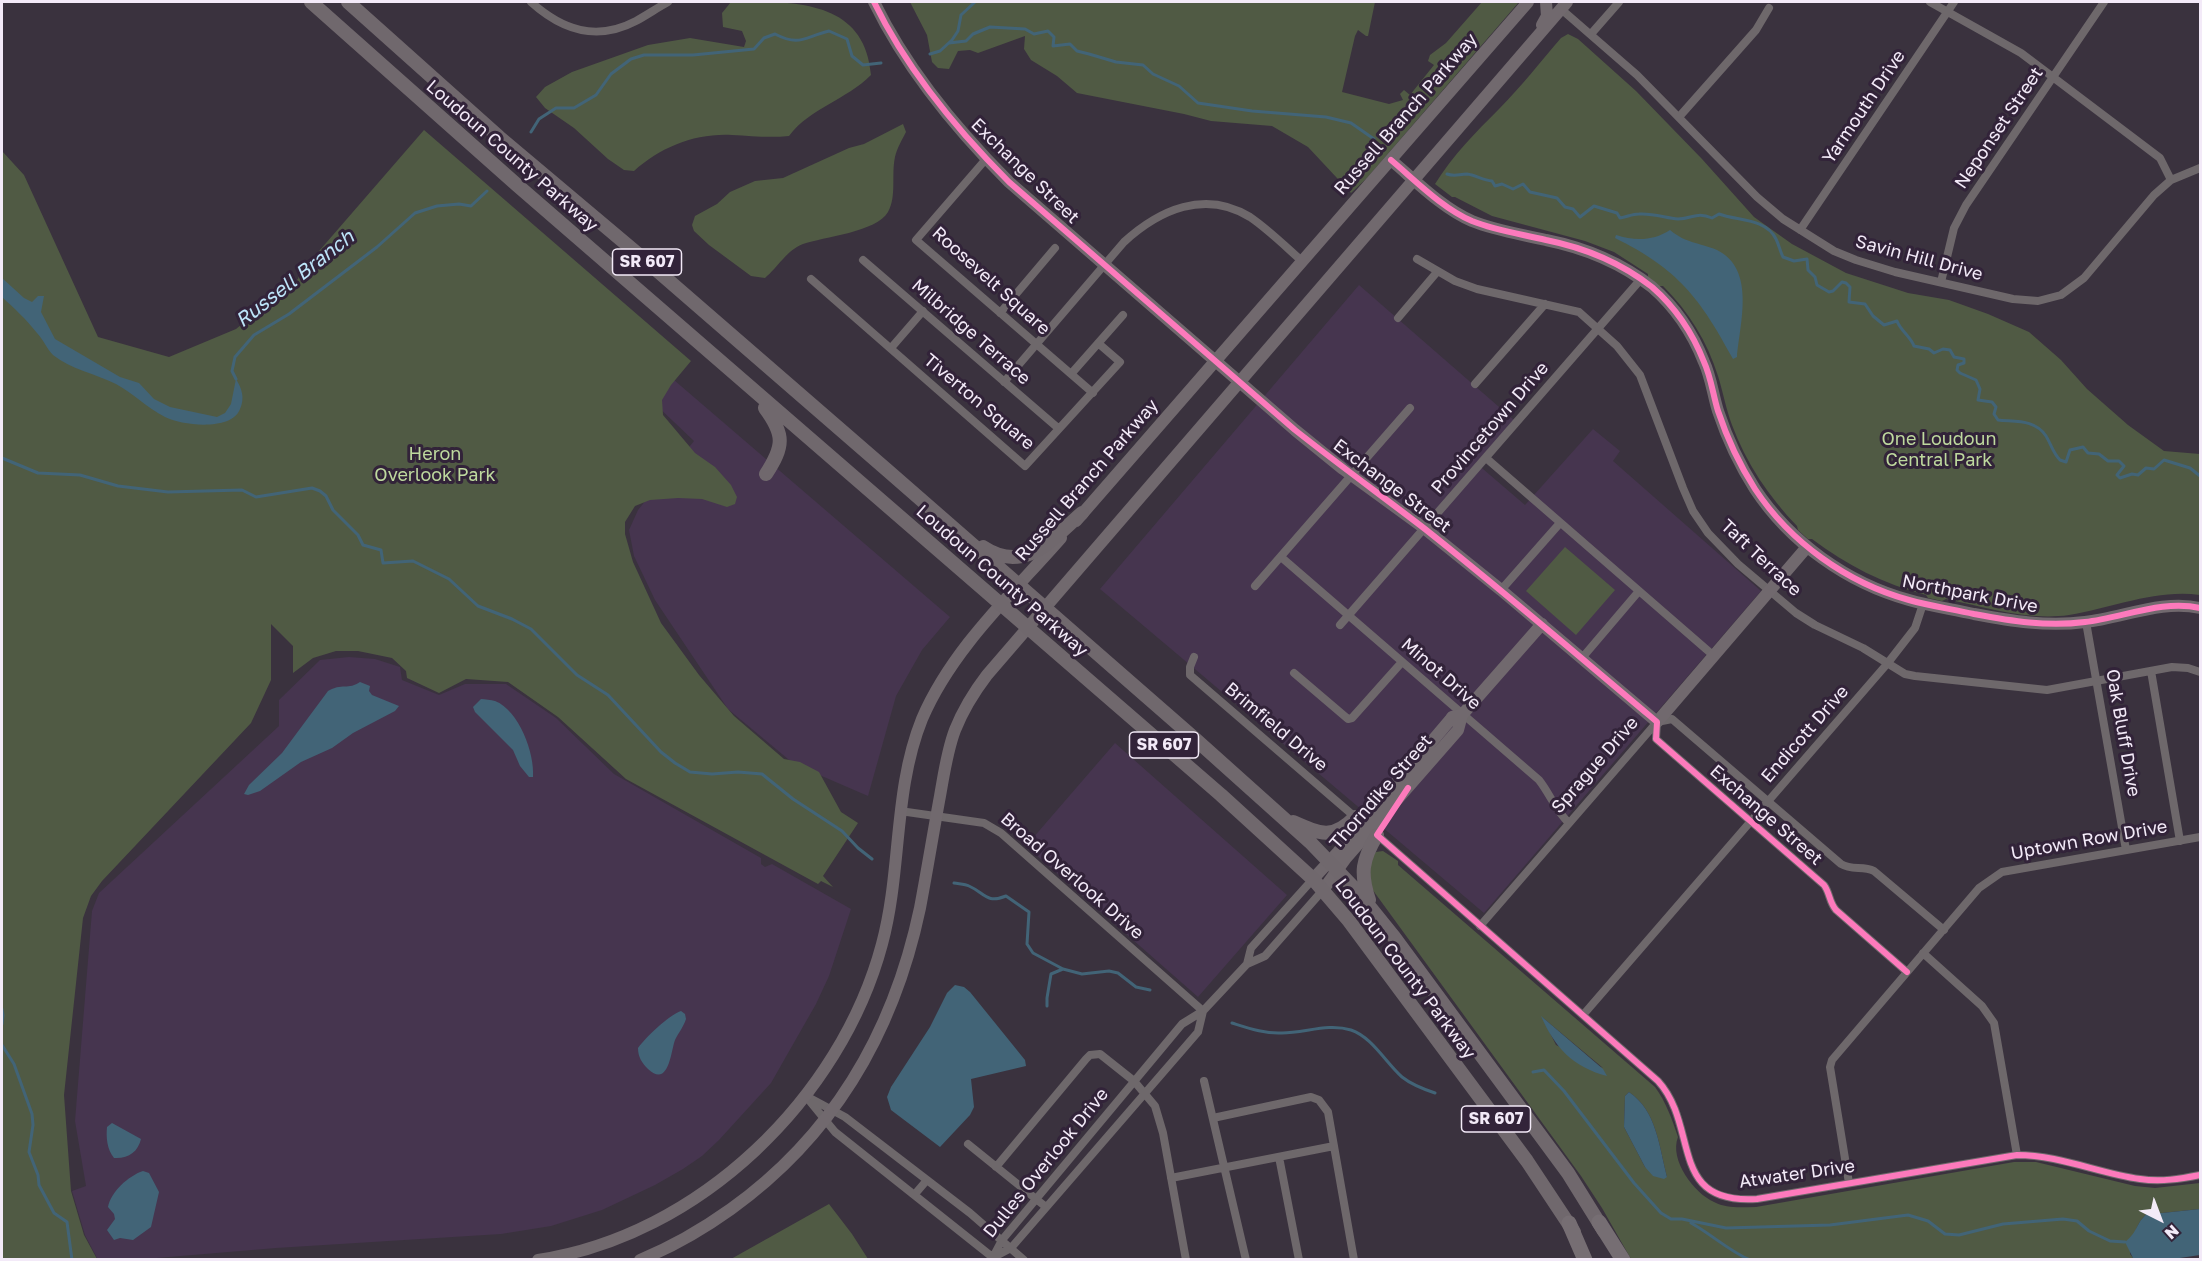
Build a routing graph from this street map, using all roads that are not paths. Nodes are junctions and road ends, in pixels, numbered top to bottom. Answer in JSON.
{"nodes":[{"id":1,"x":313,"y":2,"type":"edge"},
{"id":2,"x":348,"y":2,"type":"edge"},
{"id":3,"x":531,"y":2,"type":"edge"},
{"id":4,"x":668,"y":2,"type":"edge"},
{"id":5,"x":874,"y":2,"type":"edge"},
{"id":6,"x":1528,"y":2,"type":"edge"},
{"id":7,"x":1546,"y":2,"type":"edge"},
{"id":8,"x":1619,"y":2,"type":"edge"},
{"id":9,"x":1930,"y":2,"type":"edge"},
{"id":10,"x":1954,"y":2,"type":"edge"},
{"id":11,"x":2104,"y":2,"type":"edge"},
{"id":12,"x":1564,"y":5,"type":"edge"},
{"id":13,"x":1769,"y":8,"type":"dead end"},
{"id":14,"x":1949,"y":10,"type":"junction"},
{"id":15,"x":1591,"y":34,"type":"junction"},
{"id":16,"x":1536,"y":37,"type":"junction"},
{"id":17,"x":2053,"y":77,"type":"junction"},
{"id":18,"x":1679,"y":117,"type":"junction"},
{"id":19,"x":987,"y":159,"type":"junction"},
{"id":20,"x":1391,"y":160,"type":"junction"},
{"id":21,"x":2200,"y":168,"type":"edge"},
{"id":22,"x":1413,"y":179,"type":"junction"},
{"id":23,"x":2171,"y":180,"type":"junction"},
{"id":24,"x":1800,"y":230,"type":"junction"},
{"id":25,"x":1055,"y":249,"type":"dead end"},
{"id":26,"x":863,"y":260,"type":"dead end"},
{"id":27,"x":1417,"y":260,"type":"dead end"},
{"id":28,"x":1303,"y":262,"type":"junction"},
{"id":29,"x":1105,"y":265,"type":"junction"},
{"id":30,"x":1437,"y":272,"type":"junction"},
{"id":31,"x":811,"y":279,"type":"dead end"},
{"id":32,"x":1641,"y":279,"type":"junction"},
{"id":33,"x":1941,"y":282,"type":"junction"},
{"id":34,"x":1545,"y":304,"type":"junction"},
{"id":35,"x":923,"y":311,"type":"junction"},
{"id":36,"x":1000,"y":313,"type":"junction"},
{"id":37,"x":1123,"y":315,"type":"dead end"},
{"id":38,"x":1398,"y":318,"type":"dead end"},
{"id":39,"x":1599,"y":328,"type":"junction"},
{"id":40,"x":1098,"y":343,"type":"junction"},
{"id":41,"x":1036,"y":344,"type":"junction"},
{"id":42,"x":891,"y":348,"type":"junction"},
{"id":43,"x":1215,"y":362,"type":"junction"},
{"id":44,"x":1071,"y":374,"type":"junction"},
{"id":45,"x":1238,"y":381,"type":"junction"},
{"id":46,"x":1004,"y":382,"type":"junction"},
{"id":47,"x":1475,"y":384,"type":"dead end"},
{"id":48,"x":752,"y":389,"type":"junction"},
{"id":49,"x":1093,"y":393,"type":"junction"},
{"id":50,"x":1410,"y":408,"type":"dead end"},
{"id":51,"x":1058,"y":428,"type":"junction"},
{"id":52,"x":1486,"y":458,"type":"junction"},
{"id":53,"x":766,"y":474,"type":"dead end"},
{"id":54,"x":1352,"y":475,"type":"junction"},
{"id":55,"x":1082,"y":513,"type":"junction"},
{"id":56,"x":946,"y":522,"type":"junction"},
{"id":57,"x":1560,"y":523,"type":"junction"},
{"id":58,"x":1424,"y":528,"type":"junction"},
{"id":59,"x":1807,"y":547,"type":"junction"},
{"id":60,"x":1281,"y":557,"type":"junction"},
{"id":61,"x":1019,"y":586,"type":"junction"},
{"id":62,"x":1255,"y":586,"type":"dead end"},
{"id":63,"x":1501,"y":590,"type":"junction"},
{"id":64,"x":1639,"y":591,"type":"junction"},
{"id":65,"x":1769,"y":591,"type":"junction"},
{"id":66,"x":1923,"y":604,"type":"junction"},
{"id":67,"x":1002,"y":605,"type":"junction"},
{"id":68,"x":2200,"y":608,"type":"edge"},
{"id":69,"x":1045,"y":609,"type":"junction"},
{"id":70,"x":1349,"y":615,"type":"junction"},
{"id":71,"x":2086,"y":622,"type":"junction"},
{"id":72,"x":1542,"y":624,"type":"junction"},
{"id":73,"x":1340,"y":625,"type":"dead end"},
{"id":74,"x":1029,"y":627,"type":"junction"},
{"id":75,"x":1714,"y":656,"type":"junction"},
{"id":76,"x":1194,"y":657,"type":"dead end"},
{"id":77,"x":1582,"y":658,"type":"junction"},
{"id":78,"x":1402,"y":662,"type":"junction"},
{"id":79,"x":1887,"y":664,"type":"junction"},
{"id":80,"x":2151,"y":671,"type":"junction"},
{"id":81,"x":2200,"y":672,"type":"edge"},
{"id":82,"x":1294,"y":673,"type":"dead end"},
{"id":83,"x":2097,"y":681,"type":"junction"},
{"id":84,"x":1462,"y":716,"type":"junction"},
{"id":85,"x":1657,"y":722,"type":"junction"},
{"id":86,"x":1403,"y":784,"type":"junction"},
{"id":87,"x":1768,"y":801,"type":"junction"},
{"id":88,"x":900,"y":811,"type":"junction"},
{"id":89,"x":1281,"y":816,"type":"junction"},
{"id":90,"x":1355,"y":817,"type":"junction"},
{"id":91,"x":936,"y":818,"type":"junction"},
{"id":92,"x":1750,"y":822,"type":"junction"},
{"id":93,"x":1569,"y":823,"type":"junction"},
{"id":94,"x":1377,"y":835,"type":"junction"},
{"id":95,"x":2200,"y":837,"type":"edge"},
{"id":96,"x":2180,"y":841,"type":"junction"},
{"id":97,"x":2126,"y":850,"type":"junction"},
{"id":98,"x":1333,"y":866,"type":"junction"},
{"id":99,"x":1312,"y":879,"type":"junction"},
{"id":100,"x":1323,"y":890,"type":"junction"},
{"id":101,"x":1377,"y":916,"type":"junction"},
{"id":102,"x":1480,"y":926,"type":"junction"},
{"id":103,"x":1944,"y":930,"type":"junction"},
{"id":104,"x":1923,"y":953,"type":"junction"},
{"id":105,"x":1247,"y":964,"type":"junction"},
{"id":106,"x":1907,"y":972,"type":"junction"},
{"id":107,"x":1203,"y":1011,"type":"junction"},
{"id":108,"x":1583,"y":1015,"type":"junction"},
{"id":109,"x":1134,"y":1081,"type":"junction"},
{"id":110,"x":1204,"y":1081,"type":"dead end"},
{"id":111,"x":1145,"y":1093,"type":"junction"},
{"id":112,"x":806,"y":1096,"type":"junction"},
{"id":113,"x":834,"y":1109,"type":"junction"},
{"id":114,"x":1213,"y":1118,"type":"junction"},
{"id":115,"x":824,"y":1121,"type":"junction"},
{"id":116,"x":968,"y":1144,"type":"dead end"},
{"id":117,"x":1334,"y":1146,"type":"junction"},
{"id":118,"x":2017,"y":1155,"type":"junction"},
{"id":119,"x":1279,"y":1157,"type":"junction"},
{"id":120,"x":996,"y":1167,"type":"junction"},
{"id":121,"x":1224,"y":1167,"type":"junction"},
{"id":122,"x":2200,"y":1175,"type":"edge"},
{"id":123,"x":1171,"y":1178,"type":"junction"},
{"id":124,"x":927,"y":1179,"type":"junction"},
{"id":125,"x":1849,"y":1183,"type":"junction"},
{"id":126,"x":915,"y":1194,"type":"junction"},
{"id":127,"x":1036,"y":1199,"type":"junction"},
{"id":128,"x":1046,"y":1207,"type":"junction"},
{"id":129,"x":1599,"y":1222,"type":"joint"},
{"id":130,"x":1569,"y":1223,"type":"joint"},
{"id":131,"x":1002,"y":1240,"type":"junction"},
{"id":132,"x":1011,"y":1248,"type":"junction"},
{"id":133,"x":994,"y":1258,"type":"edge"},
{"id":134,"x":538,"y":1260,"type":"edge"},
{"id":135,"x":640,"y":1260,"type":"edge"},
{"id":136,"x":1024,"y":1260,"type":"edge"},
{"id":137,"x":1186,"y":1260,"type":"edge"},
{"id":138,"x":1246,"y":1260,"type":"edge"},
{"id":139,"x":1299,"y":1260,"type":"edge"},
{"id":140,"x":1354,"y":1260,"type":"edge"},
{"id":141,"x":1587,"y":1260,"type":"edge"},
{"id":142,"x":1621,"y":1260,"type":"edge"}],
"edges":[{"from":1,"to":48,"type":"main road","name":"Loudoun County Parkway","number":"SR 607"},
{"from":2,"to":56,"type":"main road","name":"Loudoun County Parkway","number":"SR 607"},
{"from":3,"to":4,"type":"street"},
{"from":5,"to":19,"type":"main road","name":"Exchange Street"},
{"from":6,"to":20,"type":"main road","name":"Russell Branch Parkway"},
{"from":7,"to":16,"type":"main road"},
{"from":8,"to":15,"type":"street"},
{"from":9,"to":14,"type":"street"},
{"from":10,"to":14,"type":"street","name":"Yarmouth Drive"},
{"from":11,"to":17,"type":"street","name":"Neponset Street"},
{"from":12,"to":15,"type":"street","name":"Savin Hill Drive"},
{"from":12,"to":16,"type":"main road"},
{"from":13,"to":18,"type":"street"},
{"from":14,"to":17,"type":"street"},
{"from":14,"to":24,"type":"street","name":"Yarmouth Drive"},
{"from":15,"to":18,"type":"street","name":"Savin Hill Drive"},
{"from":16,"to":22,"type":"main road"},
{"from":17,"to":23,"type":"street"},
{"from":17,"to":33,"type":"street","name":"Neponset Street"},
{"from":18,"to":24,"type":"street","name":"Savin Hill Drive"},
{"from":19,"to":29,"type":"main road","name":"Exchange Street"},
{"from":19,"to":36,"type":"street","name":"Roosevelt Square"},
{"from":20,"to":22,"type":"main road","name":"Northpark Drive"},
{"from":20,"to":28,"type":"main road","name":"Russell Branch Parkway"},
{"from":21,"to":23,"type":"street","name":"Savin Hill Drive"},
{"from":22,"to":32,"type":"main road","name":"Northpark Drive"},
{"from":22,"to":45,"type":"main road"},
{"from":23,"to":33,"type":"street","name":"Savin Hill Drive"},
{"from":24,"to":33,"type":"street","name":"Savin Hill Drive"},
{"from":25,"to":36,"type":"street"},
{"from":26,"to":35,"type":"street","name":"Milbridge Terrace"},
{"from":27,"to":30,"type":"street","name":"Taft Terrace"},
{"from":28,"to":29,"type":"street"},
{"from":28,"to":43,"type":"main road","name":"Russell Branch Parkway"},
{"from":29,"to":41,"type":"street"},
{"from":29,"to":43,"type":"main road","name":"Exchange Street"},
{"from":30,"to":34,"type":"street","name":"Taft Terrace"},
{"from":30,"to":38,"type":"street"},
{"from":31,"to":42,"type":"street","name":"Tiverton Square"},
{"from":32,"to":39,"type":"street","name":"Provincetown Drive"},
{"from":32,"to":59,"type":"main road","name":"Northpark Drive"},
{"from":34,"to":39,"type":"street","name":"Taft Terrace"},
{"from":34,"to":47,"type":"street"},
{"from":35,"to":42,"type":"street"},
{"from":35,"to":46,"type":"street","name":"Milbridge Terrace"},
{"from":36,"to":41,"type":"street","name":"Roosevelt Square"},
{"from":37,"to":40,"type":"street"},
{"from":39,"to":52,"type":"street","name":"Provincetown Drive"},
{"from":39,"to":65,"type":"street","name":"Taft Terrace"},
{"from":40,"to":44,"type":"street"},
{"from":40,"to":49,"type":"street","name":"Tiverton Square"},
{"from":41,"to":44,"type":"street","name":"Roosevelt Square"},
{"from":41,"to":46,"type":"street"},
{"from":42,"to":51,"type":"street","name":"Tiverton Square"},
{"from":43,"to":45,"type":"main road","name":"Exchange Street"},
{"from":43,"to":55,"type":"main road","name":"Russell Branch Parkway"},
{"from":44,"to":49,"type":"street","name":"Roosevelt Square"},
{"from":45,"to":54,"type":"main road","name":"Exchange Street"},
{"from":45,"to":69,"type":"main road"},
{"from":46,"to":51,"type":"street","name":"Milbridge Terrace"},
{"from":48,"to":53,"type":"main road"},
{"from":48,"to":67,"type":"main road","name":"Loudoun County Parkway","number":"SR 607"},
{"from":49,"to":51,"type":"street","name":"Tiverton Square"},
{"from":50,"to":54,"type":"street"},
{"from":52,"to":57,"type":"street"},
{"from":52,"to":58,"type":"street","name":"Provincetown Drive"},
{"from":54,"to":58,"type":"main road","name":"Exchange Street"},
{"from":54,"to":60,"type":"street"},
{"from":55,"to":56,"type":"main road"},
{"from":55,"to":61,"type":"main road","name":"Russell Branch Parkway"},
{"from":56,"to":61,"type":"main road","name":"Loudoun County Parkway","number":"SR 607"},
{"from":57,"to":63,"type":"street"},
{"from":57,"to":64,"type":"street"},
{"from":58,"to":63,"type":"main road","name":"Exchange Street"},
{"from":58,"to":70,"type":"street","name":"Provincetown Drive"},
{"from":59,"to":65,"type":"main road","name":"Sprague Drive"},
{"from":59,"to":66,"type":"main road","name":"Northpark Drive"},
{"from":60,"to":62,"type":"street"},
{"from":60,"to":70,"type":"street","name":"Minot Drive"},
{"from":61,"to":67,"type":"main road","name":"Russell Branch Parkway"},
{"from":61,"to":69,"type":"main road","name":"Loudoun County Parkway","number":"SR 607"},
{"from":63,"to":72,"type":"main road","name":"Exchange Street"},
{"from":64,"to":75,"type":"street"},
{"from":64,"to":77,"type":"street"},
{"from":65,"to":75,"type":"main road","name":"Sprague Drive"},
{"from":65,"to":79,"type":"street","name":"Taft Terrace"},
{"from":66,"to":71,"type":"main road","name":"Northpark Drive"},
{"from":66,"to":79,"type":"street","name":"Endicott Drive"},
{"from":67,"to":74,"type":"main road","name":"Loudoun County Parkway","number":"SR 607"},
{"from":67,"to":88,"type":"main road","name":"Russell Branch Parkway"},
{"from":68,"to":71,"type":"main road","name":"Northpark Drive"},
{"from":69,"to":74,"type":"main road"},
{"from":69,"to":89,"type":"main road","name":"Loudoun County Parkway","number":"SR 607"},
{"from":70,"to":73,"type":"street","name":"Provincetown Drive"},
{"from":70,"to":78,"type":"street","name":"Minot Drive"},
{"from":71,"to":83,"type":"street","name":"Oak Bluff Drive"},
{"from":72,"to":77,"type":"main road","name":"Exchange Street"},
{"from":72,"to":84,"type":"main road","name":"Thorndike Street"},
{"from":74,"to":91,"type":"main road"},
{"from":74,"to":99,"type":"main road","name":"Loudoun County Parkway","number":"SR 607"},
{"from":75,"to":85,"type":"main road","name":"Sprague Drive"},
{"from":76,"to":90,"type":"street","name":"Brimfield Drive"},
{"from":77,"to":85,"type":"main road","name":"Exchange Street"},
{"from":78,"to":82,"type":"street"},
{"from":78,"to":84,"type":"street","name":"Minot Drive"},
{"from":79,"to":83,"type":"street","name":"Taft Terrace"},
{"from":79,"to":87,"type":"street","name":"Endicott Drive"},
{"from":80,"to":81,"type":"street","name":"Taft Terrace"},
{"from":80,"to":83,"type":"street","name":"Taft Terrace"},
{"from":80,"to":96,"type":"street"},
{"from":83,"to":97,"type":"street","name":"Oak Bluff Drive"},
{"from":84,"to":86,"type":"main road","name":"Thorndike Street"},
{"from":84,"to":93,"type":"street","name":"Minot Drive"},
{"from":85,"to":87,"type":"street","name":"Exchange Street"},
{"from":85,"to":92,"type":"street","name":"Exchange Street"},
{"from":85,"to":93,"type":"street","name":"Sprague Drive"},
{"from":86,"to":90,"type":"main road"},
{"from":86,"to":94,"type":"main road"},
{"from":86,"to":98,"type":"main road","name":"Thorndike Street"},
{"from":87,"to":92,"type":"street","name":"Endicott Drive"},
{"from":87,"to":103,"type":"street","name":"Exchange Street"},
{"from":88,"to":91,"type":"street","name":"Broad Overlook Drive"},
{"from":88,"to":112,"type":"main road","name":"Russell Branch Parkway"},
{"from":89,"to":90,"type":"main road"},
{"from":89,"to":98,"type":"main road","name":"Loudoun County Parkway","number":"SR 607"},
{"from":91,"to":107,"type":"street","name":"Broad Overlook Drive"},
{"from":91,"to":113,"type":"main road"},
{"from":92,"to":106,"type":"street","name":"Exchange Street"},
{"from":92,"to":108,"type":"street","name":"Endicott Drive"},
{"from":93,"to":102,"type":"street","name":"Sprague Drive"},
{"from":94,"to":101,"type":"main road"},
{"from":94,"to":102,"type":"street","name":"Atwater Drive"},
{"from":95,"to":96,"type":"street","name":"Uptown Row Drive"},
{"from":96,"to":97,"type":"street","name":"Uptown Row Drive"},
{"from":97,"to":103,"type":"street","name":"Uptown Row Drive"},
{"from":98,"to":99,"type":"main road","name":"Thorndike Street"},
{"from":98,"to":100,"type":"main road","name":"Thorndike Street"},
{"from":98,"to":101,"type":"main road","name":"Loudoun County Parkway","number":"SR 607"},
{"from":99,"to":100,"type":"main road","name":"Loudoun County Parkway","number":"SR 607"},
{"from":99,"to":105,"type":"street","name":"Dulles Overlook Drive"},
{"from":100,"to":105,"type":"street","name":"Dulles Overlook Drive"},
{"from":100,"to":130,"type":"main road","name":"Loudoun County Parkway","number":"SR 607"},
{"from":101,"to":129,"type":"main road","name":"Loudoun County Parkway","number":"SR 607"},
{"from":102,"to":108,"type":"street","name":"Atwater Drive"},
{"from":103,"to":104,"type":"street","name":"Uptown Row Drive"},
{"from":104,"to":106,"type":"street","name":"Uptown Row Drive"},
{"from":104,"to":118,"type":"street"},
{"from":105,"to":107,"type":"street","name":"Dulles Overlook Drive"},
{"from":106,"to":125,"type":"street","name":"Uptown Row Drive"},
{"from":107,"to":109,"type":"street","name":"Dulles Overlook Drive"},
{"from":107,"to":111,"type":"street","name":"Dulles Overlook Drive"},
{"from":108,"to":125,"type":"street","name":"Atwater Drive"},
{"from":109,"to":111,"type":"street"},
{"from":109,"to":120,"type":"street"},
{"from":109,"to":127,"type":"street","name":"Dulles Overlook Drive"},
{"from":110,"to":114,"type":"street"},
{"from":111,"to":123,"type":"street"},
{"from":111,"to":128,"type":"street","name":"Dulles Overlook Drive"},
{"from":112,"to":113,"type":"street"},
{"from":112,"to":115,"type":"street"},
{"from":112,"to":134,"type":"main road","name":"Russell Branch Parkway"},
{"from":113,"to":115,"type":"main road"},
{"from":113,"to":124,"type":"street"},
{"from":114,"to":117,"type":"street"},
{"from":114,"to":121,"type":"street"},
{"from":115,"to":126,"type":"street"},
{"from":115,"to":135,"type":"main road"},
{"from":116,"to":120,"type":"street"},
{"from":117,"to":119,"type":"street"},
{"from":117,"to":140,"type":"street"},
{"from":118,"to":122,"type":"street","name":"Atwater Drive"},
{"from":118,"to":125,"type":"street","name":"Atwater Drive"},
{"from":119,"to":121,"type":"street"},
{"from":119,"to":139,"type":"street"},
{"from":120,"to":127,"type":"street"},
{"from":121,"to":123,"type":"street"},
{"from":121,"to":138,"type":"street"},
{"from":123,"to":137,"type":"street"},
{"from":124,"to":126,"type":"street"},
{"from":124,"to":131,"type":"street"},
{"from":126,"to":133,"type":"street"},
{"from":127,"to":128,"type":"street"},
{"from":127,"to":131,"type":"street","name":"Dulles Overlook Drive"},
{"from":128,"to":132,"type":"street","name":"Dulles Overlook Drive"},
{"from":129,"to":142,"type":"highway"},
{"from":130,"to":141,"type":"highway"},
{"from":131,"to":132,"type":"street"},
{"from":131,"to":133,"type":"street","name":"Dulles Overlook Drive"},
{"from":132,"to":133,"type":"street","name":"Dulles Overlook Drive"},
{"from":132,"to":136,"type":"street"}]}
